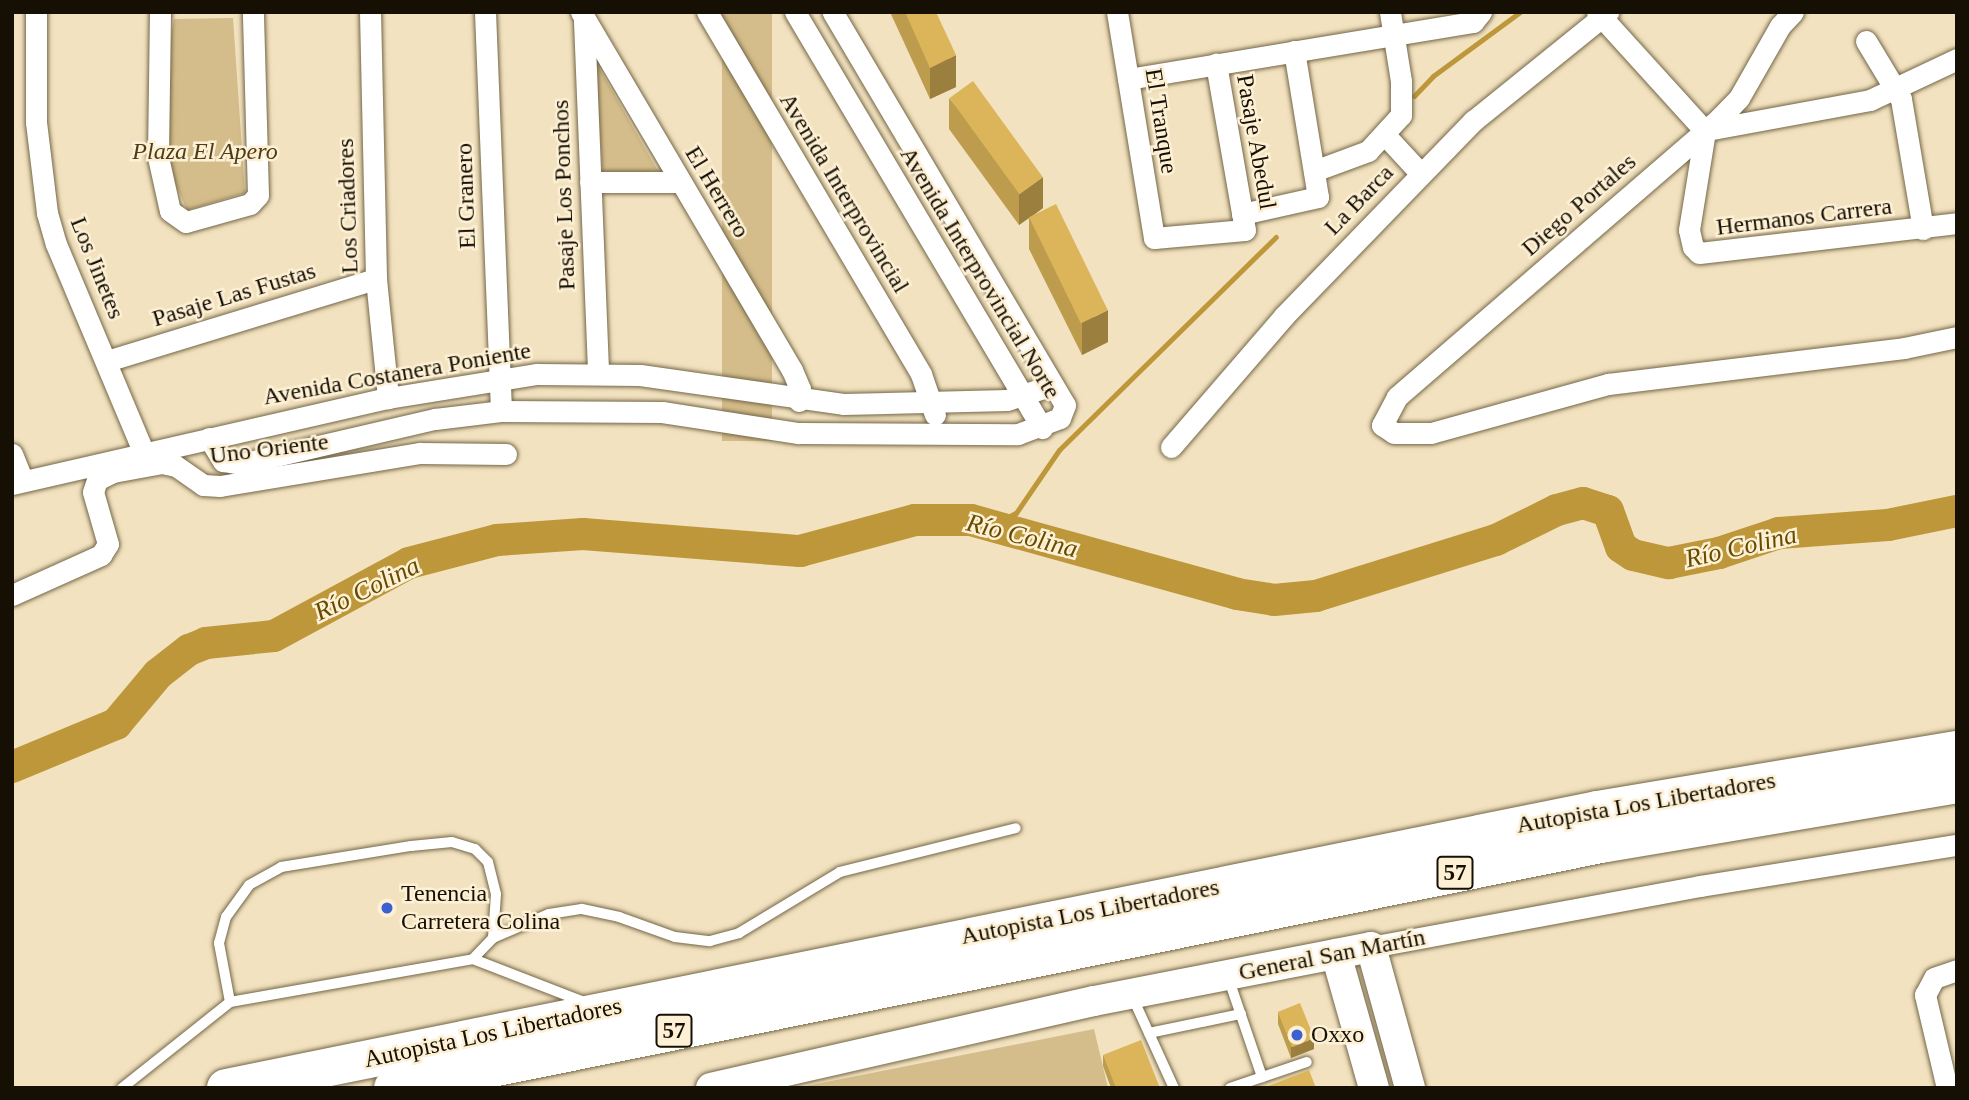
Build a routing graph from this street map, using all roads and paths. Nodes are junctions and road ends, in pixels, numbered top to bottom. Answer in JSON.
{"nodes":[{"id":1,"x":36,"y":12,"type":"edge"},
{"id":2,"x":160,"y":12,"type":"edge"},
{"id":3,"x":253,"y":12,"type":"edge"},
{"id":4,"x":370,"y":12,"type":"edge"},
{"id":5,"x":485,"y":12,"type":"edge"},
{"id":6,"x":707,"y":12,"type":"edge"},
{"id":7,"x":795,"y":12,"type":"edge"},
{"id":8,"x":833,"y":12,"type":"edge"},
{"id":9,"x":1116,"y":12,"type":"edge"},
{"id":10,"x":1390,"y":12,"type":"edge"},
{"id":11,"x":1793,"y":12,"type":"edge"},
{"id":12,"x":582,"y":14,"type":"edge"},
{"id":13,"x":1602,"y":14,"type":"edge"},
{"id":14,"x":1480,"y":15,"type":"edge"},
{"id":15,"x":1394,"y":35,"type":"junction"},
{"id":16,"x":1866,"y":41,"type":"dead end"},
{"id":17,"x":1294,"y":51,"type":"junction"},
{"id":18,"x":1957,"y":59,"type":"edge"},
{"id":19,"x":1216,"y":64,"type":"junction"},
{"id":20,"x":1128,"y":79,"type":"junction"},
{"id":21,"x":1895,"y":90,"type":"junction"},
{"id":22,"x":1705,"y":131,"type":"junction"},
{"id":23,"x":1385,"y":135,"type":"junction"},
{"id":24,"x":1314,"y":171,"type":"junction"},
{"id":25,"x":1421,"y":174,"type":"junction"},
{"id":26,"x":680,"y":182,"type":"junction"},
{"id":27,"x":590,"y":183,"type":"junction"},
{"id":28,"x":1243,"y":222,"type":"junction"},
{"id":29,"x":1957,"y":223,"type":"edge"},
{"id":30,"x":1923,"y":229,"type":"junction"},
{"id":31,"x":376,"y":279,"type":"junction"},
{"id":32,"x":1957,"y":337,"type":"edge"},
{"id":33,"x":107,"y":361,"type":"junction"},
{"id":34,"x":598,"y":373,"type":"junction"},
{"id":35,"x":498,"y":378,"type":"junction"},
{"id":36,"x":1053,"y":385,"type":"junction"},
{"id":37,"x":1023,"y":397,"type":"junction"},
{"id":38,"x":388,"y":398,"type":"junction"},
{"id":39,"x":799,"y":401,"type":"junction"},
{"id":40,"x":932,"y":402,"type":"junction"},
{"id":41,"x":501,"y":411,"type":"junction"},
{"id":42,"x":1042,"y":428,"type":"junction"},
{"id":43,"x":940,"y":433,"type":"junction"},
{"id":44,"x":209,"y":438,"type":"junction"},
{"id":45,"x":1171,"y":447,"type":"dead end"},
{"id":46,"x":143,"y":451,"type":"junction"},
{"id":47,"x":12,"y":454,"type":"edge"},
{"id":48,"x":506,"y":454,"type":"dead end"},
{"id":49,"x":18,"y":482,"type":"edge"},
{"id":50,"x":12,"y":595,"type":"edge"},
{"id":51,"x":1957,"y":750,"type":"edge"},
{"id":52,"x":1957,"y":784,"type":"edge"},
{"id":53,"x":1016,"y":828,"type":"dead end"},
{"id":54,"x":1957,"y":845,"type":"edge"},
{"id":55,"x":493,"y":938,"type":"junction"},
{"id":56,"x":1371,"y":947,"type":"junction"},
{"id":57,"x":1336,"y":954,"type":"junction"},
{"id":58,"x":473,"y":959,"type":"junction"},
{"id":59,"x":1957,"y":970,"type":"edge"},
{"id":60,"x":1228,"y":975,"type":"junction"},
{"id":61,"x":1131,"y":994,"type":"junction"},
{"id":62,"x":230,"y":1002,"type":"junction"},
{"id":63,"x":614,"y":1009,"type":"junction"},
{"id":64,"x":1241,"y":1014,"type":"junction"},
{"id":65,"x":1149,"y":1033,"type":"junction"},
{"id":66,"x":1307,"y":1062,"type":"dead end"},
{"id":67,"x":1262,"y":1077,"type":"junction"},
{"id":68,"x":776,"y":1081,"type":"edge"},
{"id":69,"x":122,"y":1088,"type":"edge"},
{"id":70,"x":226,"y":1088,"type":"edge"},
{"id":71,"x":393,"y":1088,"type":"edge"},
{"id":72,"x":711,"y":1088,"type":"edge"},
{"id":73,"x":1174,"y":1088,"type":"edge"},
{"id":74,"x":1230,"y":1088,"type":"edge"},
{"id":75,"x":1374,"y":1088,"type":"edge"},
{"id":76,"x":1410,"y":1088,"type":"edge"},
{"id":77,"x":1947,"y":1088,"type":"edge"}],
"edges":[{"from":1,"to":33,"type":"street","name":"Los Jinetes"},
{"from":2,"to":3,"type":"street"},
{"from":4,"to":31,"type":"street","name":"Los Criadores"},
{"from":5,"to":35,"type":"street","name":"El Granero"},
{"from":6,"to":40,"type":"street","name":"Avenida Interprovincial"},
{"from":7,"to":37,"type":"street","name":"Avenida Interprovincial Norte"},
{"from":8,"to":36,"type":"street","name":"Avenida Interprovincial Norte"},
{"from":9,"to":20,"type":"street","name":"El Tranque"},
{"from":10,"to":15,"type":"street"},
{"from":11,"to":22,"type":"street","name":"Diego Portales"},
{"from":12,"to":26,"type":"street","name":"El Herrero"},
{"from":12,"to":27,"type":"street","name":"Pasaje Los Ponchos"},
{"from":13,"to":22,"type":"street"},
{"from":13,"to":25,"type":"street","name":"La Barca"},
{"from":14,"to":15,"type":"street"},
{"from":15,"to":17,"type":"street"},
{"from":15,"to":23,"type":"street"},
{"from":16,"to":21,"type":"street"},
{"from":17,"to":19,"type":"street"},
{"from":17,"to":24,"type":"street"},
{"from":18,"to":21,"type":"street"},
{"from":19,"to":20,"type":"street"},
{"from":19,"to":28,"type":"street","name":"Pasaje Abedul"},
{"from":20,"to":28,"type":"street","name":"El Tranque"},
{"from":21,"to":22,"type":"street"},
{"from":21,"to":30,"type":"street"},
{"from":22,"to":30,"type":"street","name":"Hermanos Carrera"},
{"from":22,"to":32,"type":"street","name":"Diego Portales"},
{"from":23,"to":24,"type":"street"},
{"from":23,"to":25,"type":"street"},
{"from":24,"to":28,"type":"street"},
{"from":25,"to":45,"type":"street","name":"La Barca"},
{"from":26,"to":27,"type":"street"},
{"from":26,"to":39,"type":"street","name":"El Herrero"},
{"from":27,"to":34,"type":"street","name":"Pasaje Los Ponchos"},
{"from":29,"to":30,"type":"street","name":"Hermanos Carrera"},
{"from":31,"to":33,"type":"street","name":"Pasaje Las Fustas"},
{"from":31,"to":38,"type":"street","name":"Los Criadores"},
{"from":33,"to":46,"type":"street","name":"Los Jinetes"},
{"from":34,"to":35,"type":"street","name":"Avenida Costanera Poniente"},
{"from":34,"to":39,"type":"street","name":"Avenida Costanera Poniente"},
{"from":35,"to":38,"type":"street","name":"Avenida Costanera Poniente"},
{"from":35,"to":41,"type":"street","name":"El Granero"},
{"from":36,"to":37,"type":"street","name":"Avenida Costanera Poniente"},
{"from":36,"to":42,"type":"street","name":"Avenida Interprovincial Norte"},
{"from":37,"to":40,"type":"street","name":"Avenida Costanera Poniente"},
{"from":37,"to":42,"type":"street","name":"Avenida Interprovincial Norte"},
{"from":38,"to":44,"type":"street","name":"Avenida Costanera Poniente"},
{"from":39,"to":40,"type":"street","name":"Avenida Costanera Poniente"},
{"from":40,"to":43,"type":"street","name":"Avenida Interprovincial"},
{"from":41,"to":43,"type":"street"},
{"from":41,"to":44,"type":"street"},
{"from":42,"to":43,"type":"street"},
{"from":44,"to":46,"type":"street","name":"Avenida Costanera Poniente"},
{"from":46,"to":49,"type":"street","name":"Avenida Costanera Poniente"},
{"from":47,"to":49,"type":"street"},
{"from":48,"to":50,"type":"street","name":"Uno Oriente"},
{"from":51,"to":63,"type":"highway","name":"Autopista Los Libertadores","number":"57"},
{"from":52,"to":71,"type":"highway","name":"Autopista Los Libertadores","number":"57"},
{"from":53,"to":55,"type":"lane"},
{"from":54,"to":56,"type":"street","name":"General San Martín"},
{"from":55,"to":58,"type":"lane"},
{"from":55,"to":62,"type":"lane"},
{"from":56,"to":57,"type":"street","name":"General San Martín"},
{"from":56,"to":76,"type":"street"},
{"from":57,"to":60,"type":"street","name":"General San Martín"},
{"from":57,"to":75,"type":"street"},
{"from":58,"to":62,"type":"lane"},
{"from":58,"to":63,"type":"lane"},
{"from":59,"to":77,"type":"street"},
{"from":60,"to":61,"type":"street","name":"General San Martín"},
{"from":60,"to":64,"type":"lane"},
{"from":61,"to":65,"type":"lane"},
{"from":61,"to":68,"type":"street","name":"General San Martín"},
{"from":62,"to":69,"type":"lane"},
{"from":63,"to":70,"type":"highway","name":"Autopista Los Libertadores","number":"57"},
{"from":64,"to":65,"type":"lane"},
{"from":64,"to":67,"type":"lane"},
{"from":65,"to":73,"type":"lane"},
{"from":66,"to":67,"type":"lane"},
{"from":67,"to":74,"type":"lane"},
{"from":68,"to":72,"type":"street","name":"General San Martín"}]}
